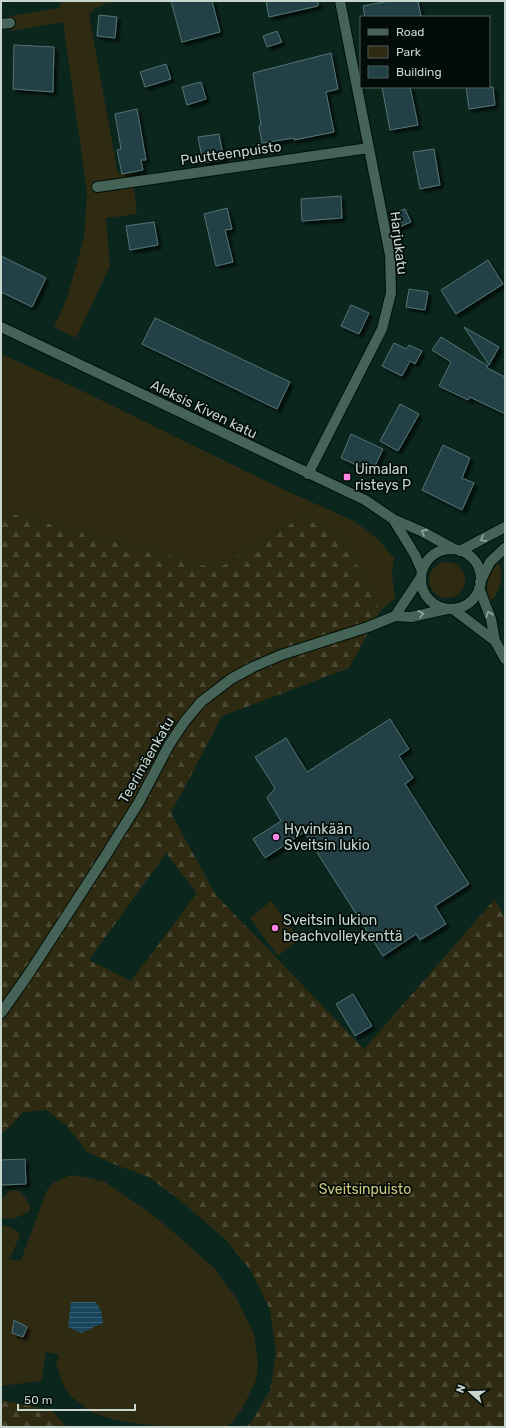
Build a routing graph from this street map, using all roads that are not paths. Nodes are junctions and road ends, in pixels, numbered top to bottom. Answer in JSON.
{"nodes":[{"id":1,"x":340,"y":1,"type":"edge"},
{"id":2,"x":369,"y":148,"type":"junction"},
{"id":3,"x":97,"y":187,"type":"dead end"},
{"id":4,"x":1,"y":327,"type":"edge"},
{"id":5,"x":308,"y":474,"type":"junction"},
{"id":6,"x":393,"y":519,"type":"junction"},
{"id":7,"x":505,"y":527,"type":"edge"},
{"id":8,"x":505,"y":548,"type":"edge"},
{"id":9,"x":457,"y":550,"type":"junction"},
{"id":10,"x":422,"y":574,"type":"junction"},
{"id":11,"x":480,"y":585,"type":"junction"},
{"id":12,"x":450,"y":609,"type":"junction"},
{"id":13,"x":395,"y":616,"type":"junction"},
{"id":14,"x":495,"y":641,"type":"junction"},
{"id":15,"x":505,"y":659,"type":"edge"},
{"id":16,"x":1,"y":1013,"type":"edge"}],
"edges":[{"from":1,"to":2,"type":"street","name":"Harjukatu"},
{"from":2,"to":3,"type":"street","name":"Puutteenpuisto"},
{"from":2,"to":5,"type":"street","name":"Harjukatu"},
{"from":4,"to":5,"type":"street","name":"Aleksis Kiven katu"},
{"from":5,"to":6,"type":"street","name":"Aleksis Kiven katu"},
{"from":9,"to":6,"type":"street","name":"Aleksis Kiven katu","one_way":true},
{"from":6,"to":10,"type":"street","name":"Aleksis Kiven katu"},
{"from":7,"to":9,"type":"street","one_way":true},
{"from":8,"to":11,"type":"street"},
{"from":9,"to":10,"type":"street"},
{"from":9,"to":11,"type":"street"},
{"from":10,"to":12,"type":"street"},
{"from":10,"to":13,"type":"street"},
{"from":11,"to":12,"type":"street"},
{"from":14,"to":11,"type":"street","one_way":true},
{"from":13,"to":12,"type":"street","name":"Teerimäenkatu","one_way":true},
{"from":12,"to":14,"type":"street"},
{"from":13,"to":16,"type":"street","name":"Teerimäenkatu"},
{"from":14,"to":15,"type":"street"}]}
